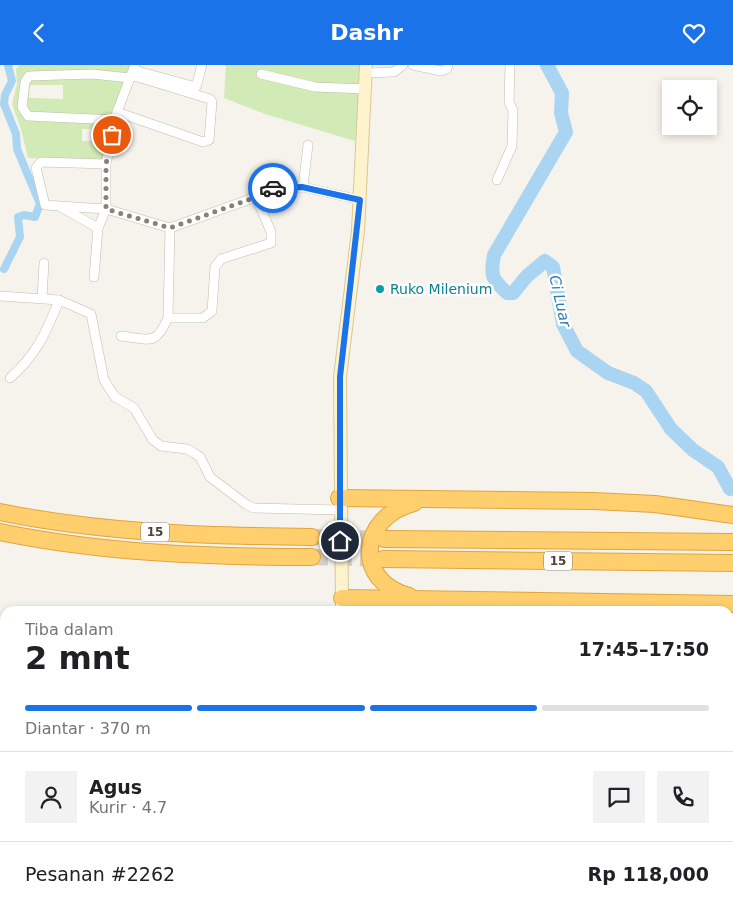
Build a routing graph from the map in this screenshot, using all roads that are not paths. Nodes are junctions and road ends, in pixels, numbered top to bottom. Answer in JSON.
{"nodes":[{"id":1,"x":202,"y":65,"type":"edge"},
{"id":2,"x":403,"y":65,"type":"edge"},
{"id":3,"x":412,"y":65,"type":"edge"},
{"id":4,"x":448,"y":65,"type":"edge"},
{"id":5,"x":510,"y":65,"type":"edge"},
{"id":6,"x":366,"y":69,"type":"edge"},
{"id":7,"x":133,"y":72,"type":"edge"},
{"id":8,"x":261,"y":74,"type":"dead end"},
{"id":9,"x":366,"y":89,"type":"junction"},
{"id":10,"x":116,"y":116,"type":"junction"},
{"id":11,"x":308,"y":145,"type":"dead end"},
{"id":12,"x":106,"y":164,"type":"junction"},
{"id":13,"x":497,"y":180,"type":"dead end"},
{"id":14,"x":302,"y":187,"type":"junction"},
{"id":15,"x":256,"y":197,"type":"junction"},
{"id":16,"x":360,"y":200,"type":"junction"},
{"id":17,"x":59,"y":206,"type":"junction"},
{"id":18,"x":106,"y":209,"type":"junction"},
{"id":19,"x":98,"y":228,"type":"junction"},
{"id":20,"x":170,"y":228,"type":"junction"},
{"id":21,"x":44,"y":263,"type":"dead end"},
{"id":22,"x":94,"y":277,"type":"dead end"},
{"id":23,"x":0,"y":297,"type":"edge"},
{"id":24,"x":42,"y":298,"type":"junction"},
{"id":25,"x":59,"y":300,"type":"junction"},
{"id":26,"x":168,"y":318,"type":"junction"},
{"id":27,"x":121,"y":336,"type":"dead end"},
{"id":28,"x":10,"y":378,"type":"dead end"},
{"id":29,"x":425,"y":500,"type":"junction"},
{"id":30,"x":339,"y":504,"type":"junction"},
{"id":31,"x":0,"y":512,"type":"edge"},
{"id":32,"x":733,"y":515,"type":"edge"},
{"id":33,"x":0,"y":532,"type":"edge"},
{"id":34,"x":312,"y":537,"type":"tunnel mouth"},
{"id":35,"x":384,"y":539,"type":"tunnel mouth"},
{"id":36,"x":733,"y":542,"type":"edge"},
{"id":37,"x":312,"y":557,"type":"tunnel mouth"},
{"id":38,"x":383,"y":559,"type":"tunnel mouth"},
{"id":39,"x":733,"y":563,"type":"edge"},
{"id":40,"x":424,"y":598,"type":"junction"},
{"id":41,"x":733,"y":604,"type":"edge"},
{"id":42,"x":342,"y":605,"type":"edge"}],
"edges":[{"from":1,"to":7,"type":"street"},
{"from":2,"to":6,"type":"street"},
{"from":3,"to":4,"type":"street"},
{"from":5,"to":13,"type":"street"},
{"from":6,"to":9,"type":"street"},
{"from":7,"to":10,"type":"street"},
{"from":7,"to":10,"type":"street"},
{"from":7,"to":10,"type":"street"},
{"from":8,"to":9,"type":"street"},
{"from":9,"to":16,"type":"street"},
{"from":10,"to":12,"type":"street"},
{"from":11,"to":14,"type":"street"},
{"from":12,"to":17,"type":"street"},
{"from":12,"to":18,"type":"street"},
{"from":14,"to":15,"type":"street"},
{"from":14,"to":16,"type":"street"},
{"from":15,"to":20,"type":"street"},
{"from":15,"to":26,"type":"street"},
{"from":16,"to":30,"type":"street"},
{"from":17,"to":18,"type":"street"},
{"from":17,"to":19,"type":"street"},
{"from":18,"to":19,"type":"street"},
{"from":18,"to":20,"type":"street"},
{"from":19,"to":22,"type":"street"},
{"from":20,"to":26,"type":"street"},
{"from":21,"to":24,"type":"street"},
{"from":23,"to":24,"type":"street"},
{"from":24,"to":25,"type":"street"},
{"from":25,"to":28,"type":"street"},
{"from":25,"to":30,"type":"street"},
{"from":26,"to":27,"type":"street"},
{"from":29,"to":30,"type":"highway"},
{"from":29,"to":32,"type":"highway"},
{"from":29,"to":40,"type":"highway"},
{"from":30,"to":42,"type":"street"},
{"from":31,"to":34,"type":"highway","number":"15"},
{"from":33,"to":37,"type":"highway","number":"15"},
{"from":35,"to":36,"type":"highway","number":"15"},
{"from":38,"to":39,"type":"highway","number":"15"},
{"from":40,"to":41,"type":"highway"},
{"from":40,"to":42,"type":"highway"}]}
